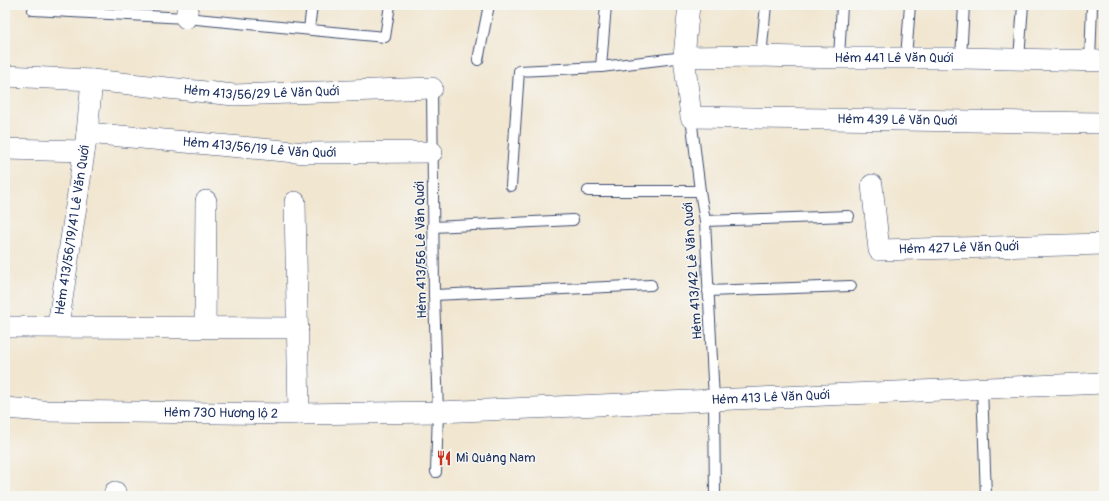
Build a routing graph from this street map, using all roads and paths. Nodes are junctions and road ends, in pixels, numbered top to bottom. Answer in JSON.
{"nodes":[{"id":1,"x":312,"y":5,"type":"edge"},
{"id":2,"x":390,"y":5,"type":"edge"},
{"id":3,"x":489,"y":5,"type":"edge"},
{"id":4,"x":606,"y":5,"type":"edge"},
{"id":5,"x":689,"y":5,"type":"edge"},
{"id":6,"x":766,"y":5,"type":"edge"},
{"id":7,"x":842,"y":5,"type":"edge"},
{"id":8,"x":910,"y":5,"type":"edge"},
{"id":9,"x":964,"y":5,"type":"edge"},
{"id":10,"x":1023,"y":5,"type":"edge"},
{"id":11,"x":1092,"y":5,"type":"edge"},
{"id":12,"x":33,"y":10,"type":"dead end"},
{"id":13,"x":187,"y":12,"type":"edge"},
{"id":14,"x":309,"y":29,"type":"junction"},
{"id":15,"x":762,"y":56,"type":"junction"},
{"id":16,"x":684,"y":57,"type":"junction"},
{"id":17,"x":839,"y":58,"type":"junction"},
{"id":18,"x":906,"y":58,"type":"junction"},
{"id":19,"x":961,"y":58,"type":"junction"},
{"id":20,"x":1019,"y":59,"type":"junction"},
{"id":21,"x":478,"y":60,"type":"dead end"},
{"id":22,"x":1097,"y":61,"type":"edge"},
{"id":23,"x":601,"y":66,"type":"junction"},
{"id":24,"x":5,"y":76,"type":"edge"},
{"id":25,"x":92,"y":80,"type":"junction"},
{"id":26,"x":432,"y":88,"type":"joint"},
{"id":27,"x":691,"y":117,"type":"junction"},
{"id":28,"x":1104,"y":123,"type":"edge"},
{"id":29,"x":86,"y":142,"type":"junction"},
{"id":30,"x":5,"y":149,"type":"edge"},
{"id":31,"x":432,"y":152,"type":"junction"},
{"id":32,"x":872,"y":184,"type":"dead end"},
{"id":33,"x":511,"y":186,"type":"dead end"},
{"id":34,"x":588,"y":191,"type":"dead end"},
{"id":35,"x":700,"y":191,"type":"junction"},
{"id":36,"x":206,"y":201,"type":"dead end"},
{"id":37,"x":295,"y":202,"type":"dead end"},
{"id":38,"x":849,"y":216,"type":"dead end"},
{"id":39,"x":573,"y":220,"type":"dead end"},
{"id":40,"x":705,"y":221,"type":"junction"},
{"id":41,"x":433,"y":227,"type":"junction"},
{"id":42,"x":1104,"y":244,"type":"edge"},
{"id":43,"x":651,"y":285,"type":"dead end"},
{"id":44,"x":851,"y":286,"type":"dead end"},
{"id":45,"x":708,"y":291,"type":"junction"},
{"id":46,"x":434,"y":295,"type":"junction"},
{"id":47,"x":58,"y":326,"type":"junction"},
{"id":48,"x":5,"y":327,"type":"edge"},
{"id":49,"x":205,"y":327,"type":"junction"},
{"id":50,"x":298,"y":328,"type":"junction"},
{"id":51,"x":1104,"y":383,"type":"edge"},
{"id":52,"x":982,"y":388,"type":"junction"},
{"id":53,"x":714,"y":400,"type":"junction"},
{"id":54,"x":5,"y":408,"type":"edge"},
{"id":55,"x":438,"y":412,"type":"junction"},
{"id":56,"x":299,"y":414,"type":"junction"},
{"id":57,"x":436,"y":472,"type":"dead end"},
{"id":58,"x":715,"y":496,"type":"edge"},
{"id":59,"x":986,"y":496,"type":"edge"}],
"edges":[{"from":1,"to":14,"type":"lane"},
{"from":2,"to":14,"type":"lane"},
{"from":3,"to":21,"type":"lane"},
{"from":4,"to":23,"type":"lane"},
{"from":5,"to":16,"type":"street"},
{"from":6,"to":15,"type":"lane"},
{"from":7,"to":17,"type":"lane"},
{"from":8,"to":18,"type":"lane"},
{"from":9,"to":19,"type":"lane"},
{"from":10,"to":20,"type":"lane"},
{"from":11,"to":22,"type":"lane"},
{"from":12,"to":13,"type":"lane"},
{"from":13,"to":14,"type":"lane"},
{"from":15,"to":16,"type":"street","name":"Hẻm 441 Lê Văn Quới"},
{"from":15,"to":17,"type":"street","name":"Hẻm 441 Lê Văn Quới"},
{"from":16,"to":23,"type":"lane"},
{"from":16,"to":27,"type":"street"},
{"from":17,"to":18,"type":"street","name":"Hẻm 441 Lê Văn Quới"},
{"from":18,"to":19,"type":"street","name":"Hẻm 441 Lê Văn Quới"},
{"from":19,"to":20,"type":"street","name":"Hẻm 441 Lê Văn Quới"},
{"from":20,"to":22,"type":"street","name":"Hẻm 441 Lê Văn Quới"},
{"from":23,"to":33,"type":"lane"},
{"from":24,"to":25,"type":"street","name":"Hẻm 413/56/29 Lê Văn Quới"},
{"from":25,"to":26,"type":"street","name":"Hẻm 413/56/29 Lê Văn Quới"},
{"from":25,"to":29,"type":"street","name":"Hẻm 413/56/19/41 Lê Văn Quới"},
{"from":26,"to":31,"type":"lane","name":"Hẻm 413/56 Lê Văn Quới"},
{"from":27,"to":28,"type":"street","name":"Hẻm 439 Lê Văn Quới"},
{"from":27,"to":35,"type":"lane","name":"Hẻm 413/42 Lê Văn Quới"},
{"from":29,"to":30,"type":"street","name":"Hẻm 413/56/19 Lê Văn Quới"},
{"from":29,"to":31,"type":"street","name":"Hẻm 413/56/19 Lê Văn Quới"},
{"from":29,"to":47,"type":"street","name":"Hẻm 413/56/19/41 Lê Văn Quới"},
{"from":31,"to":41,"type":"lane","name":"Hẻm 413/56 Lê Văn Quới"},
{"from":32,"to":42,"type":"street","name":"Hẻm 427 Lê Văn Quới"},
{"from":34,"to":35,"type":"lane"},
{"from":35,"to":40,"type":"lane","name":"Hẻm 413/42 Lê Văn Quới"},
{"from":36,"to":49,"type":"street"},
{"from":37,"to":50,"type":"street"},
{"from":38,"to":40,"type":"lane"},
{"from":39,"to":41,"type":"lane"},
{"from":40,"to":45,"type":"lane","name":"Hẻm 413/42 Lê Văn Quới"},
{"from":41,"to":46,"type":"lane","name":"Hẻm 413/56 Lê Văn Quới"},
{"from":43,"to":46,"type":"lane"},
{"from":44,"to":45,"type":"lane"},
{"from":45,"to":53,"type":"lane","name":"Hẻm 413/42 Lê Văn Quới"},
{"from":46,"to":55,"type":"lane","name":"Hẻm 413/56 Lê Văn Quới"},
{"from":47,"to":48,"type":"street"},
{"from":47,"to":49,"type":"street"},
{"from":49,"to":50,"type":"street"},
{"from":50,"to":56,"type":"street"},
{"from":51,"to":52,"type":"street","name":"Hẻm 413 Lê Văn Quới"},
{"from":52,"to":53,"type":"street","name":"Hẻm 413 Lê Văn Quới"},
{"from":52,"to":59,"type":"lane"},
{"from":53,"to":55,"type":"street","name":"Hẻm 413 Lê Văn Quới"},
{"from":53,"to":58,"type":"lane","name":"Hẻm 413/42 Lê Văn Quới"},
{"from":54,"to":56,"type":"street","name":"Hẻm 730 Hương lộ 2"},
{"from":55,"to":56,"type":"street","name":"Hẻm 730 Hương lộ 2"},
{"from":55,"to":57,"type":"lane","name":"Hẻm 413/56 Lê Văn Quới"}]}
